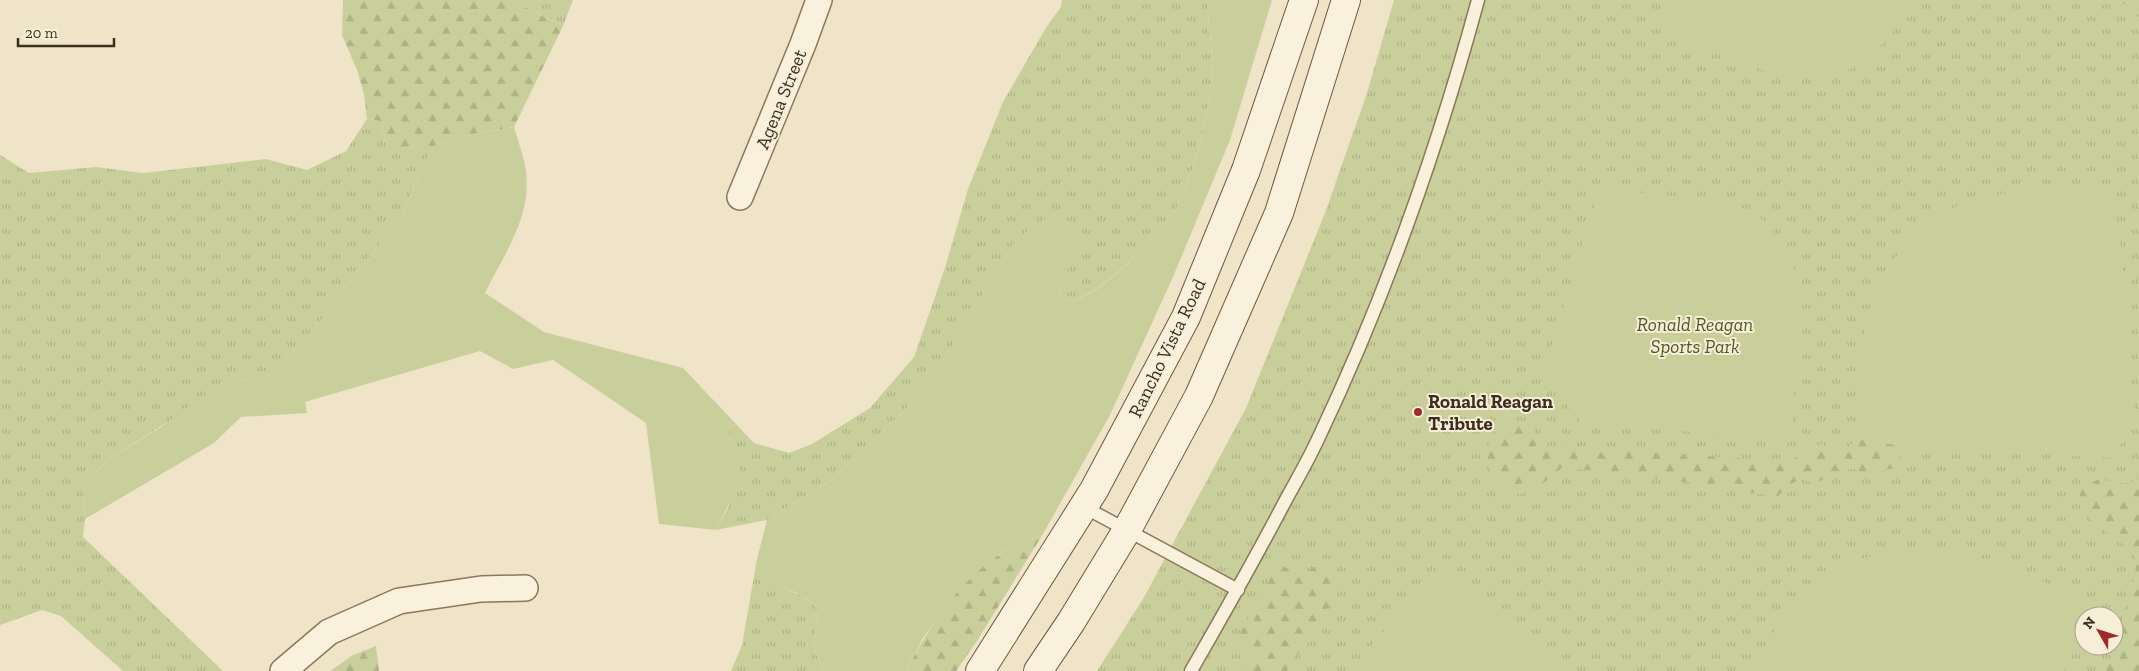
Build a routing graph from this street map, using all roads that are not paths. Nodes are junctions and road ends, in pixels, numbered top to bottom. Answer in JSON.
{"nodes":[{"id":1,"x":819,"y":0,"type":"edge"},
{"id":2,"x":1304,"y":0,"type":"edge"},
{"id":3,"x":1346,"y":0,"type":"edge"},
{"id":4,"x":1478,"y":0,"type":"edge"},
{"id":5,"x":740,"y":197,"type":"dead end"},
{"id":6,"x":1084,"y":507,"type":"junction"},
{"id":7,"x":1127,"y":530,"type":"junction"},
{"id":8,"x":525,"y":588,"type":"dead end"},
{"id":9,"x":1238,"y":590,"type":"junction"},
{"id":10,"x":283,"y":671,"type":"edge"},
{"id":11,"x":980,"y":671,"type":"edge"},
{"id":12,"x":1038,"y":671,"type":"edge"},
{"id":13,"x":1192,"y":671,"type":"edge"}],
"edges":[{"from":1,"to":5,"type":"street","name":"Agena Street"},
{"from":2,"to":6,"type":"main road","name":"Rancho Vista Road"},
{"from":3,"to":7,"type":"main road"},
{"from":4,"to":9,"type":"lane"},
{"from":6,"to":7,"type":"lane"},
{"from":6,"to":11,"type":"main road","name":"Rancho Vista Road"},
{"from":7,"to":9,"type":"lane"},
{"from":7,"to":12,"type":"main road"},
{"from":8,"to":10,"type":"street"},
{"from":9,"to":13,"type":"lane"}]}
